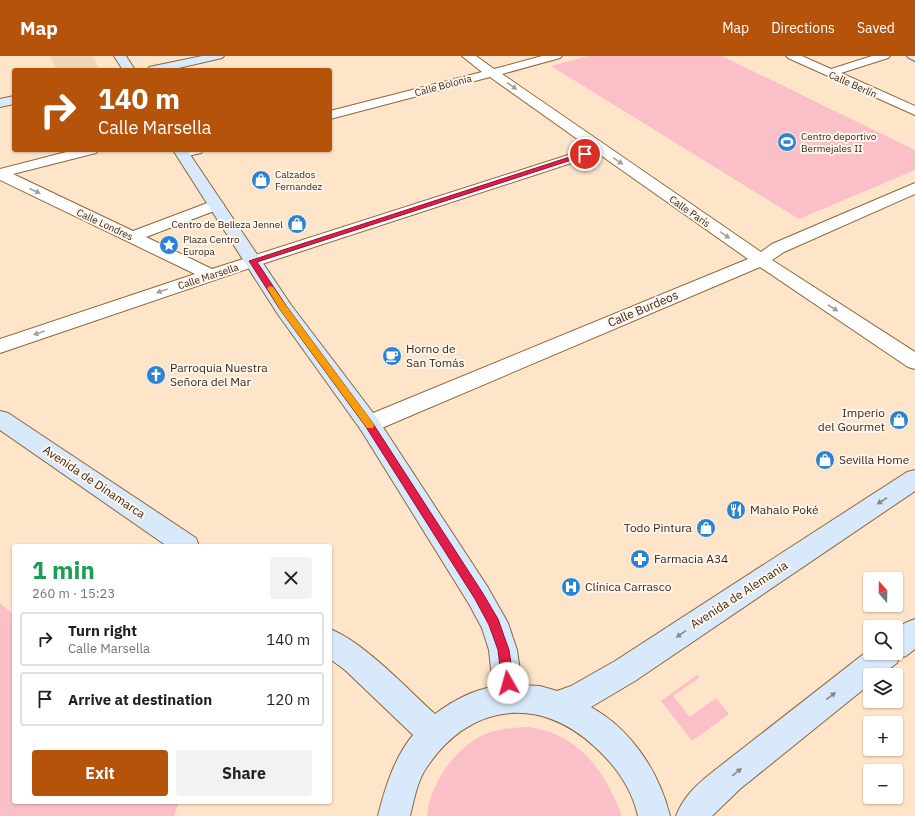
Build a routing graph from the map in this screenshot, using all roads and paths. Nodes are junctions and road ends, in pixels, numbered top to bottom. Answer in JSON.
{"nodes":[{"id":1,"x":120,"y":56,"type":"edge"},
{"id":2,"x":218,"y":56,"type":"edge"},
{"id":3,"x":468,"y":56,"type":"edge"},
{"id":4,"x":556,"y":56,"type":"edge"},
{"id":5,"x":792,"y":56,"type":"edge"},
{"id":6,"x":884,"y":56,"type":"edge"},
{"id":7,"x":128,"y":68,"type":"edge"},
{"id":8,"x":162,"y":68,"type":"edge"},
{"id":9,"x":492,"y":73,"type":"junction"},
{"id":10,"x":830,"y":73,"type":"junction"},
{"id":11,"x":12,"y":100,"type":"edge"},
{"id":12,"x":0,"y":103,"type":"edge"},
{"id":13,"x":915,"y":112,"type":"edge"},
{"id":14,"x":332,"y":114,"type":"edge"},
{"id":15,"x":600,"y":149,"type":"junction"},
{"id":16,"x":83,"y":152,"type":"edge"},
{"id":17,"x":187,"y":152,"type":"edge"},
{"id":18,"x":0,"y":174,"type":"edge"},
{"id":19,"x":915,"y":188,"type":"edge"},
{"id":20,"x":216,"y":205,"type":"junction"},
{"id":21,"x":132,"y":237,"type":"junction"},
{"id":22,"x":761,"y":260,"type":"junction"},
{"id":23,"x":252,"y":261,"type":"junction"},
{"id":24,"x":211,"y":274,"type":"junction"},
{"id":25,"x":0,"y":346,"type":"edge"},
{"id":26,"x":915,"y":362,"type":"edge"},
{"id":27,"x":0,"y":418,"type":"edge"},
{"id":28,"x":369,"y":424,"type":"junction"},
{"id":29,"x":915,"y":479,"type":"edge"},
{"id":30,"x":184,"y":544,"type":"edge"},
{"id":31,"x":915,"y":632,"type":"edge"},
{"id":32,"x":903,"y":641,"type":"edge"},
{"id":33,"x":332,"y":643,"type":"edge"},
{"id":34,"x":878,"y":660,"type":"edge"},
{"id":35,"x":510,"y":698,"type":"junction"},
{"id":36,"x":560,"y":705,"type":"junction"},
{"id":37,"x":434,"y":734,"type":"junction"},
{"id":38,"x":394,"y":816,"type":"edge"},
{"id":39,"x":654,"y":816,"type":"edge"},
{"id":40,"x":692,"y":816,"type":"edge"}],
"edges":[{"from":1,"to":7,"type":"main road"},
{"from":2,"to":8,"type":"main road"},
{"from":3,"to":9,"type":"street","name":"Calle París"},
{"from":4,"to":9,"type":"street","name":"Calle Bolonia"},
{"from":5,"to":10,"type":"street","name":"Calle Berlín"},
{"from":6,"to":10,"type":"street"},
{"from":9,"to":14,"type":"street","name":"Calle Bolonia"},
{"from":9,"to":15,"type":"street","name":"Calle París","one_way":true},
{"from":10,"to":13,"type":"street","name":"Calle Berlín"},
{"from":11,"to":12,"type":"main road"},
{"from":15,"to":22,"type":"street","name":"Calle París","one_way":true},
{"from":15,"to":23,"type":"street","name":"Calle Marsella"},
{"from":16,"to":18,"type":"street"},
{"from":17,"to":20,"type":"main road"},
{"from":18,"to":21,"type":"street","name":"Calle Londres","one_way":true},
{"from":19,"to":22,"type":"street","name":"Calle Burdeos"},
{"from":20,"to":21,"type":"street"},
{"from":20,"to":23,"type":"main road"},
{"from":21,"to":24,"type":"street","name":"Calle Londres"},
{"from":22,"to":26,"type":"street","name":"Calle París","one_way":true},
{"from":22,"to":28,"type":"street","name":"Calle Burdeos"},
{"from":23,"to":24,"type":"street","name":"Calle Marsella"},
{"from":23,"to":28,"type":"main road"},
{"from":24,"to":25,"type":"street","name":"Calle Marsella","one_way":true},
{"from":27,"to":30,"type":"main road","name":"Avenida de Dinamarca"},
{"from":28,"to":35,"type":"main road"},
{"from":29,"to":36,"type":"main road","name":"Avenida de Alemania","one_way":true},
{"from":31,"to":32,"type":"main road"},
{"from":33,"to":37,"type":"main road"},
{"from":40,"to":34,"type":"main road","one_way":true},
{"from":35,"to":36,"type":"main road"},
{"from":35,"to":37,"type":"main road"},
{"from":36,"to":39,"type":"main road"},
{"from":37,"to":38,"type":"main road"}]}
